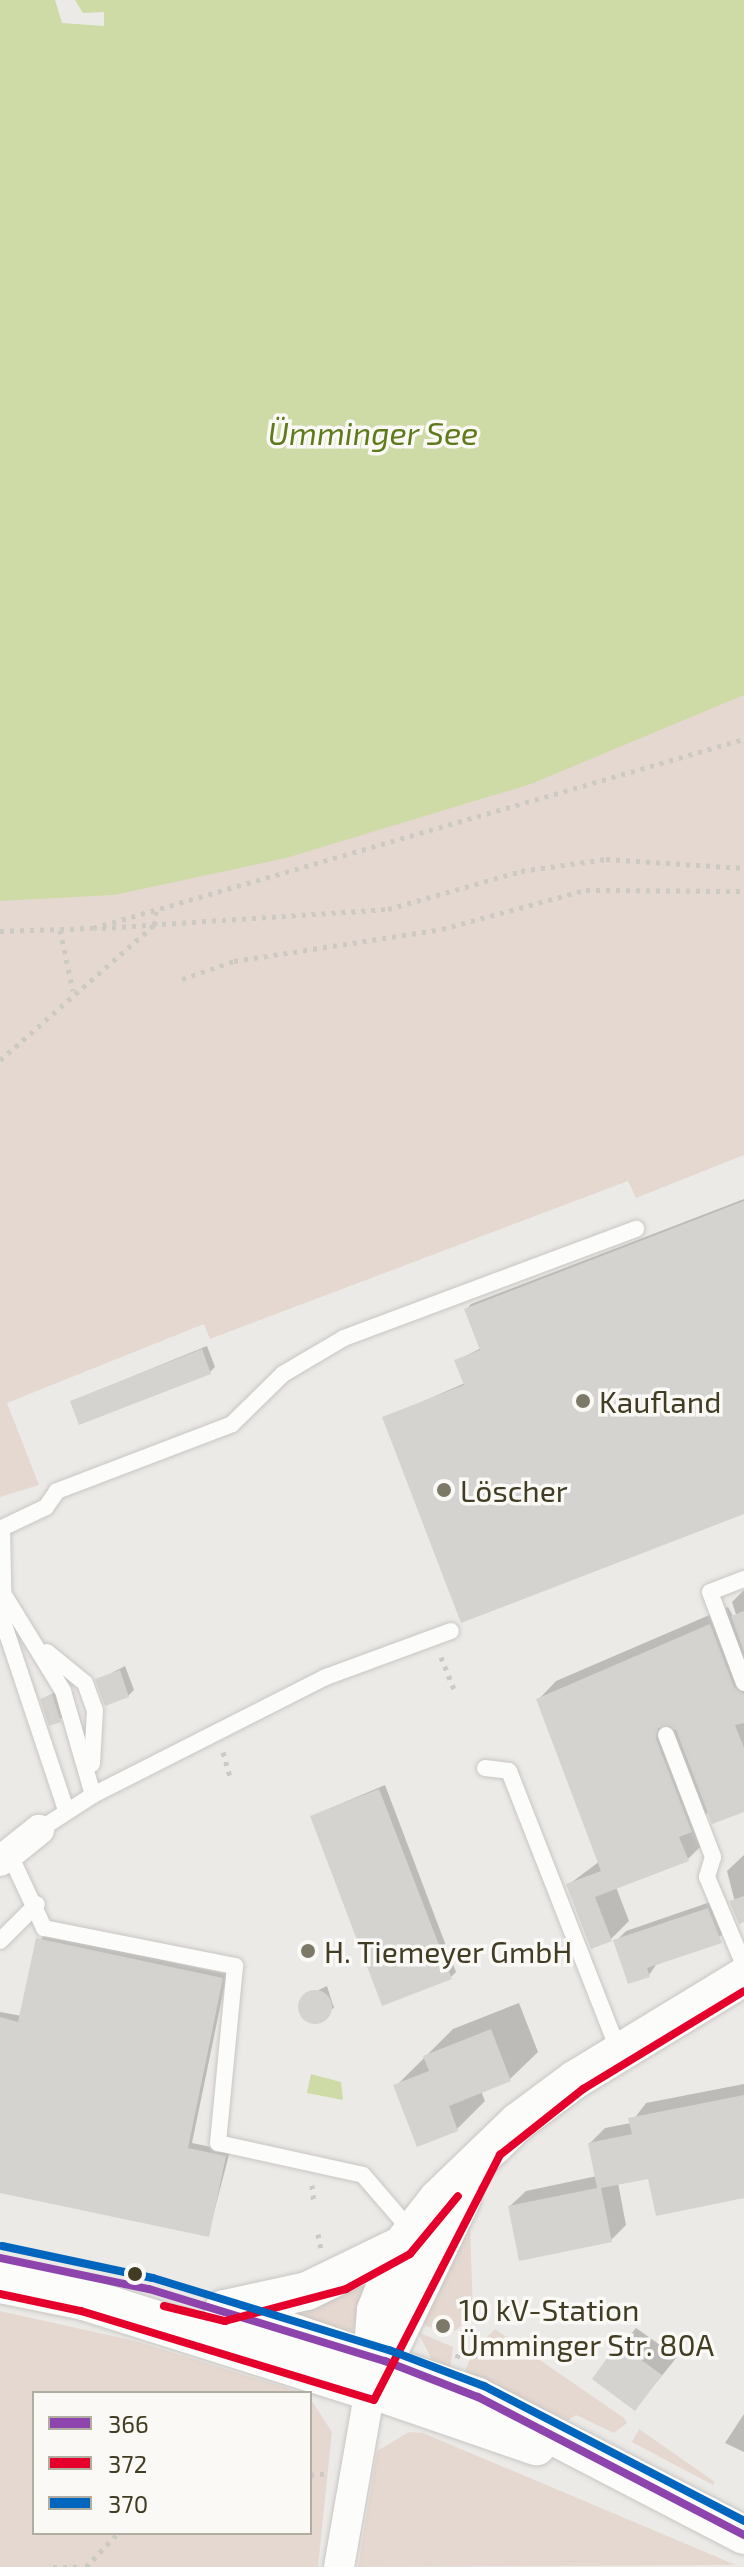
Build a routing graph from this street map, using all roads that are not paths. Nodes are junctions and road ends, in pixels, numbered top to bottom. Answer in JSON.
{"nodes":[{"id":1,"x":636,"y":1229,"type":"dead end"},
{"id":2,"x":744,"y":1579,"type":"edge"},
{"id":3,"x":4,"y":1595,"type":"junction"},
{"id":4,"x":451,"y":1631,"type":"dead end"},
{"id":5,"x":42,"y":1648,"type":"junction"},
{"id":6,"x":744,"y":1683,"type":"edge"},
{"id":7,"x":666,"y":1735,"type":"dead end"},
{"id":8,"x":485,"y":1768,"type":"dead end"},
{"id":9,"x":91,"y":1777,"type":"junction"},
{"id":10,"x":93,"y":1795,"type":"junction"},
{"id":11,"x":66,"y":1810,"type":"junction"},
{"id":12,"x":39,"y":1830,"type":"joint"},
{"id":13,"x":5,"y":1857,"type":"edge"},
{"id":14,"x":37,"y":1904,"type":"junction"},
{"id":15,"x":0,"y":1941,"type":"edge"},
{"id":16,"x":744,"y":1965,"type":"edge"},
{"id":17,"x":744,"y":1977,"type":"edge"},
{"id":18,"x":619,"y":2051,"type":"junction"},
{"id":19,"x":416,"y":2241,"type":"junction"},
{"id":20,"x":0,"y":2258,"type":"edge"},
{"id":21,"x":0,"y":2282,"type":"edge"},
{"id":22,"x":224,"y":2309,"type":"junction"},
{"id":23,"x":375,"y":2369,"type":"junction"},
{"id":24,"x":744,"y":2535,"type":"edge"},
{"id":25,"x":339,"y":2567,"type":"edge"}],
"edges":[{"from":1,"to":3,"type":"lane"},
{"from":2,"to":6,"type":"lane"},
{"from":3,"to":5,"type":"lane"},
{"from":3,"to":11,"type":"lane"},
{"from":4,"to":10,"type":"lane"},
{"from":5,"to":9,"type":"lane"},
{"from":5,"to":9,"type":"lane"},
{"from":7,"to":16,"type":"lane"},
{"from":8,"to":18,"type":"lane"},
{"from":9,"to":10,"type":"lane"},
{"from":10,"to":11,"type":"lane"},
{"from":11,"to":12,"type":"lane"},
{"from":12,"to":13,"type":"street"},
{"from":13,"to":14,"type":"lane"},
{"from":14,"to":15,"type":"lane"},
{"from":14,"to":19,"type":"lane"},
{"from":17,"to":18,"type":"street"},
{"from":18,"to":19,"type":"street"},
{"from":19,"to":22,"type":"street"},
{"from":19,"to":23,"type":"street"},
{"from":20,"to":22,"type":"main road"},
{"from":21,"to":23,"type":"main road"},
{"from":22,"to":23,"type":"street"},
{"from":23,"to":24,"type":"street"},
{"from":23,"to":25,"type":"street"}]}
